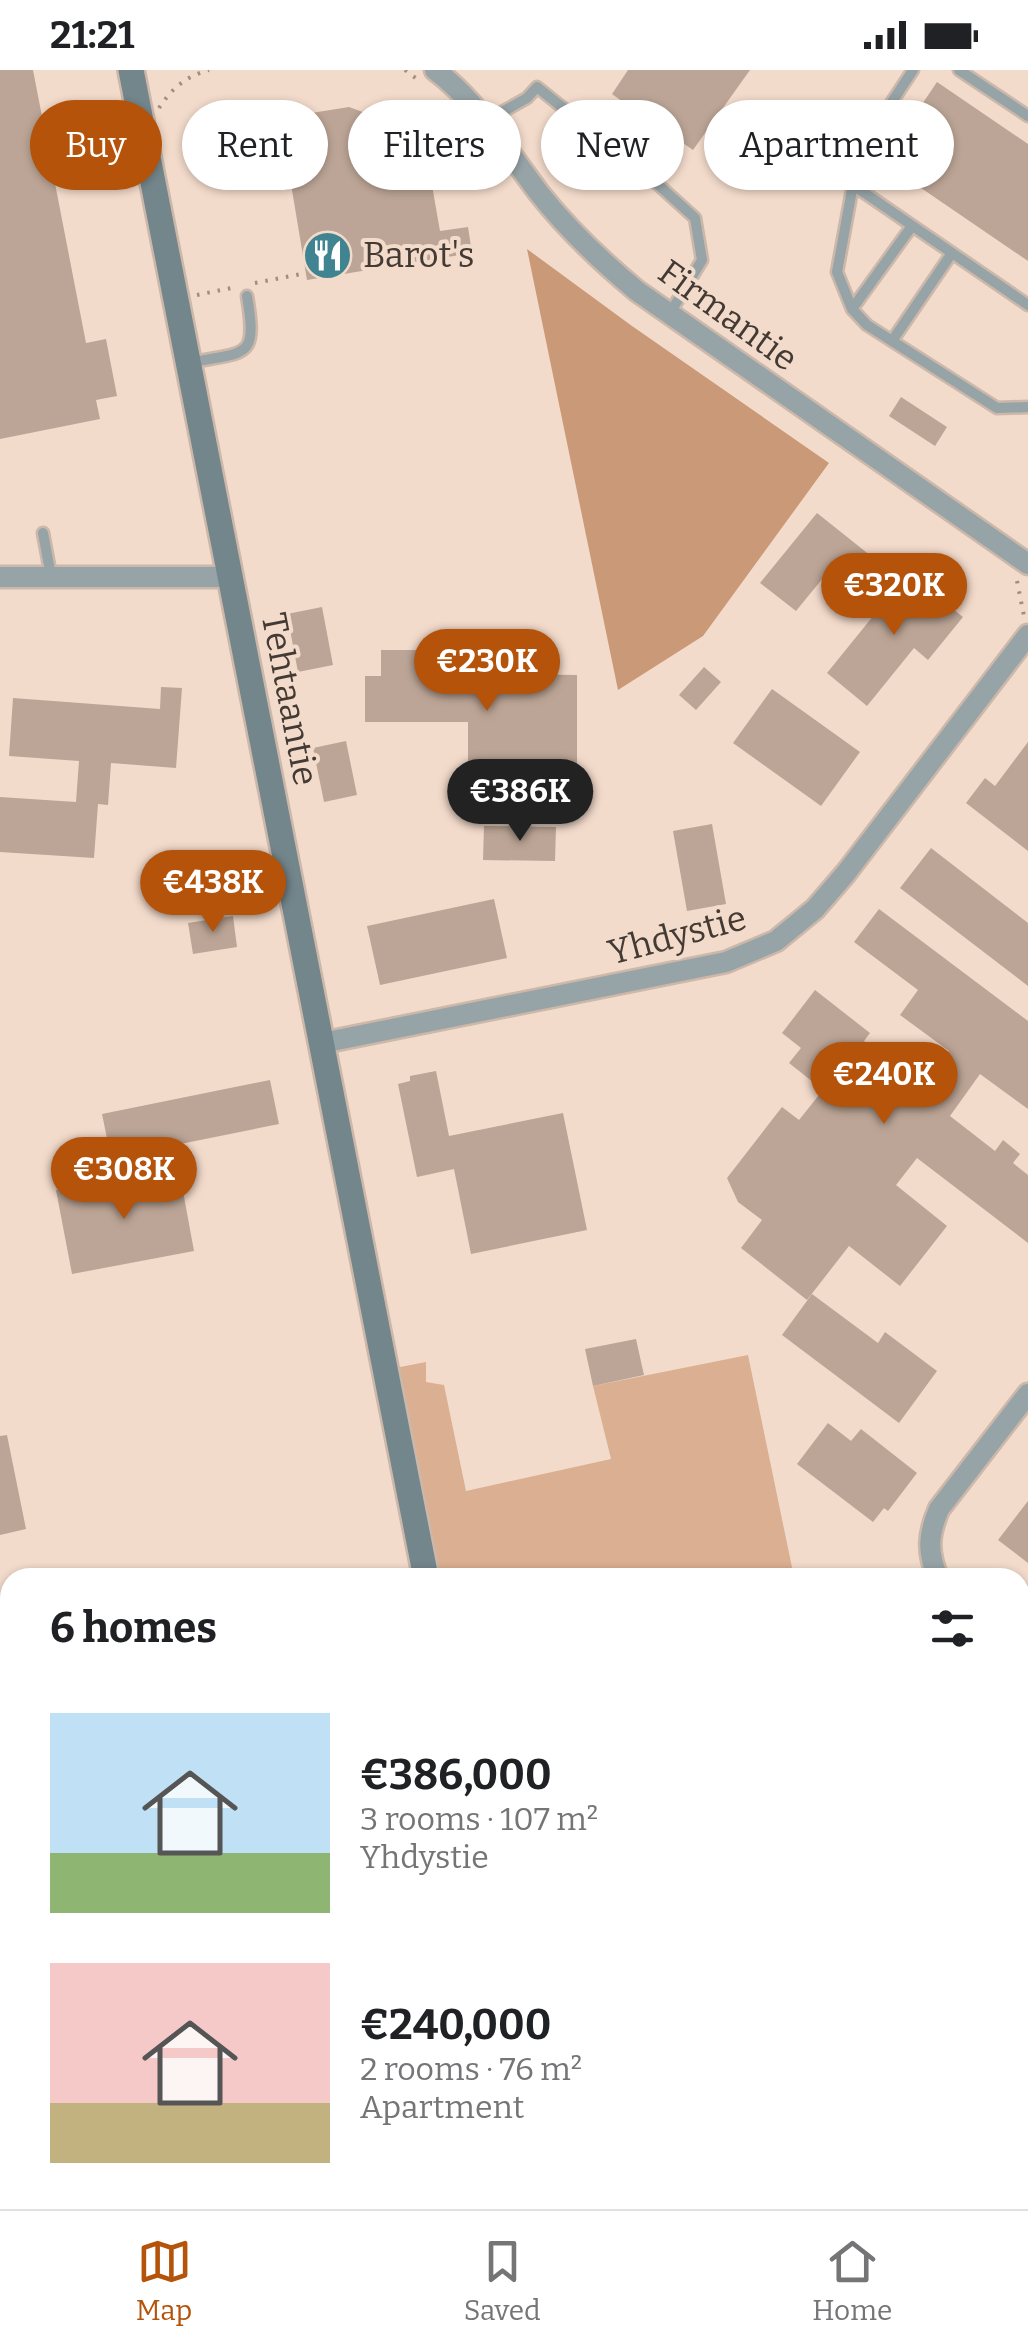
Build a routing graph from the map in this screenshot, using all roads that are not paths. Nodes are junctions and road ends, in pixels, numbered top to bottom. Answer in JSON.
{"nodes":[{"id":1,"x":131,"y":70,"type":"edge"},
{"id":2,"x":435,"y":70,"type":"edge"},
{"id":3,"x":913,"y":70,"type":"edge"},
{"id":4,"x":959,"y":70,"type":"edge"},
{"id":5,"x":465,"y":100,"type":"edge"},
{"id":6,"x":893,"y":100,"type":"edge"},
{"id":7,"x":521,"y":101,"type":"edge"},
{"id":8,"x":1028,"y":116,"type":"edge"},
{"id":9,"x":521,"y":168,"type":"edge"},
{"id":10,"x":852,"y":190,"type":"edge"},
{"id":11,"x":860,"y":190,"type":"edge"},
{"id":12,"x":912,"y":226,"type":"junction"},
{"id":13,"x":952,"y":253,"type":"junction"},
{"id":14,"x":247,"y":296,"type":"dead end"},
{"id":15,"x":1028,"y":305,"type":"edge"},
{"id":16,"x":852,"y":309,"type":"junction"},
{"id":17,"x":670,"y":314,"type":"junction"},
{"id":18,"x":892,"y":340,"type":"junction"},
{"id":19,"x":188,"y":363,"type":"junction"},
{"id":20,"x":1028,"y":407,"type":"edge"},
{"id":21,"x":43,"y":533,"type":"dead end"},
{"id":22,"x":1028,"y":564,"type":"edge"},
{"id":23,"x":230,"y":576,"type":"junction"},
{"id":24,"x":0,"y":577,"type":"edge"},
{"id":25,"x":51,"y":577,"type":"junction"},
{"id":26,"x":1028,"y":635,"type":"edge"},
{"id":27,"x":322,"y":1042,"type":"junction"},
{"id":28,"x":1028,"y":1394,"type":"edge"},
{"id":29,"x":424,"y":1568,"type":"edge"},
{"id":30,"x":933,"y":1568,"type":"edge"}],
"edges":[{"from":1,"to":19,"type":"street","name":"Tehtaantie"},
{"from":2,"to":5,"type":"street","name":"Firmantie"},
{"from":3,"to":6,"type":"lane"},
{"from":4,"to":8,"type":"lane"},
{"from":7,"to":17,"type":"lane"},
{"from":9,"to":17,"type":"street","name":"Firmantie"},
{"from":10,"to":16,"type":"lane"},
{"from":11,"to":12,"type":"lane"},
{"from":12,"to":13,"type":"lane"},
{"from":12,"to":16,"type":"lane"},
{"from":13,"to":15,"type":"lane"},
{"from":13,"to":18,"type":"lane"},
{"from":14,"to":19,"type":"lane"},
{"from":16,"to":18,"type":"lane"},
{"from":17,"to":22,"type":"street","name":"Firmantie"},
{"from":18,"to":20,"type":"lane"},
{"from":19,"to":23,"type":"street","name":"Tehtaantie"},
{"from":21,"to":25,"type":"lane"},
{"from":23,"to":25,"type":"street"},
{"from":23,"to":27,"type":"street","name":"Tehtaantie"},
{"from":24,"to":25,"type":"street"},
{"from":26,"to":27,"type":"street","name":"Yhdystie"},
{"from":27,"to":29,"type":"street","name":"Tehtaantie"},
{"from":28,"to":30,"type":"street"}]}
